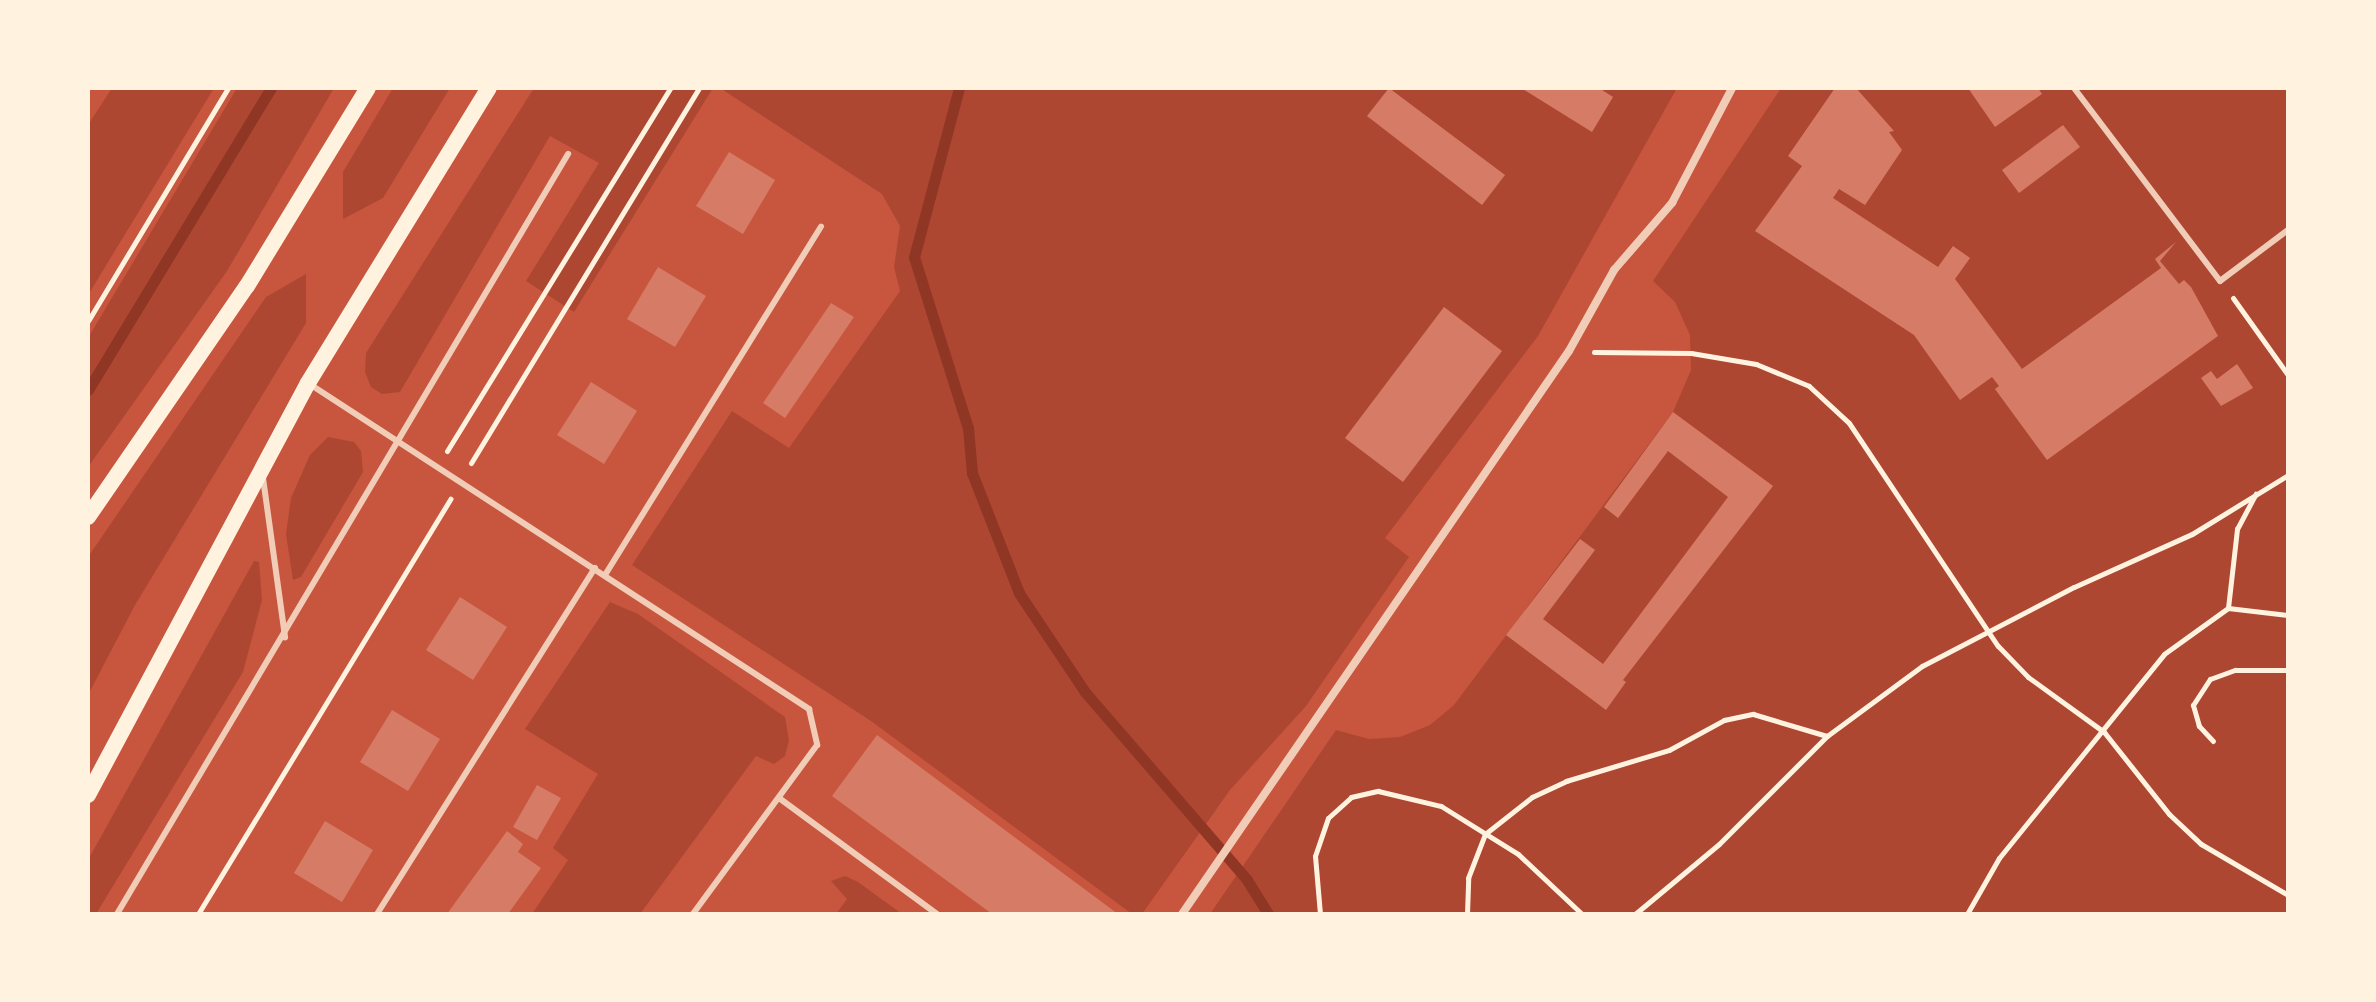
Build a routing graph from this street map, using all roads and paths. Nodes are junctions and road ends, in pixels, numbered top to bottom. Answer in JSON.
{"nodes":[{"id":1,"x":228,"y":88,"type":"edge"},
{"id":2,"x":368,"y":88,"type":"edge"},
{"id":3,"x":489,"y":88,"type":"edge"},
{"id":4,"x":670,"y":88,"type":"edge"},
{"id":5,"x":699,"y":88,"type":"edge"},
{"id":6,"x":1732,"y":88,"type":"edge"},
{"id":7,"x":2074,"y":88,"type":"edge"},
{"id":8,"x":568,"y":154,"type":"dead end"},
{"id":9,"x":821,"y":227,"type":"dead end"},
{"id":10,"x":2288,"y":230,"type":"edge"},
{"id":11,"x":2220,"y":281,"type":"junction"},
{"id":12,"x":88,"y":321,"type":"edge"},
{"id":13,"x":1569,"y":351,"type":"junction"},
{"id":14,"x":2288,"y":375,"type":"edge"},
{"id":15,"x":308,"y":383,"type":"junction"},
{"id":16,"x":399,"y":442,"type":"junction"},
{"id":17,"x":438,"y":466,"type":"junction"},
{"id":18,"x":262,"y":468,"type":"junction"},
{"id":19,"x":2288,"y":475,"type":"edge"},
{"id":20,"x":461,"y":480,"type":"junction"},
{"id":21,"x":2257,"y":493,"type":"junction"},
{"id":22,"x":88,"y":517,"type":"edge"},
{"id":23,"x":595,"y":568,"type":"junction"},
{"id":24,"x":605,"y":575,"type":"junction"},
{"id":25,"x":2228,"y":608,"type":"junction"},
{"id":26,"x":2288,"y":615,"type":"edge"},
{"id":27,"x":1986,"y":631,"type":"junction"},
{"id":28,"x":285,"y":637,"type":"junction"},
{"id":29,"x":2288,"y":670,"type":"edge"},
{"id":30,"x":2104,"y":732,"type":"junction"},
{"id":31,"x":1827,"y":736,"type":"junction"},
{"id":32,"x":2213,"y":741,"type":"dead end"},
{"id":33,"x":88,"y":795,"type":"edge"},
{"id":34,"x":779,"y":798,"type":"junction"},
{"id":35,"x":1485,"y":834,"type":"junction"},
{"id":36,"x":2288,"y":895,"type":"edge"},
{"id":37,"x":117,"y":914,"type":"edge"},
{"id":38,"x":198,"y":914,"type":"edge"},
{"id":39,"x":377,"y":914,"type":"edge"},
{"id":40,"x":693,"y":914,"type":"edge"},
{"id":41,"x":937,"y":914,"type":"edge"},
{"id":42,"x":1182,"y":914,"type":"edge"},
{"id":43,"x":1320,"y":914,"type":"edge"},
{"id":44,"x":1467,"y":914,"type":"edge"},
{"id":45,"x":1582,"y":914,"type":"edge"},
{"id":46,"x":1635,"y":914,"type":"edge"},
{"id":47,"x":1967,"y":914,"type":"edge"}],
"edges":[{"from":1,"to":12,"type":"path"},
{"from":2,"to":22,"type":"main road"},
{"from":3,"to":15,"type":"main road"},
{"from":4,"to":17,"type":"path"},
{"from":5,"to":20,"type":"path"},
{"from":6,"to":13,"type":"street"},
{"from":7,"to":11,"type":"lane"},
{"from":8,"to":16,"type":"lane"},
{"from":9,"to":24,"type":"lane"},
{"from":10,"to":11,"type":"lane"},
{"from":11,"to":14,"type":"path"},
{"from":13,"to":27,"type":"path"},
{"from":13,"to":42,"type":"street"},
{"from":15,"to":16,"type":"lane"},
{"from":15,"to":18,"type":"main road"},
{"from":16,"to":17,"type":"lane"},
{"from":16,"to":28,"type":"lane"},
{"from":17,"to":20,"type":"lane"},
{"from":18,"to":28,"type":"lane"},
{"from":18,"to":33,"type":"main road"},
{"from":19,"to":21,"type":"path"},
{"from":20,"to":23,"type":"lane"},
{"from":20,"to":38,"type":"path"},
{"from":21,"to":25,"type":"path"},
{"from":21,"to":27,"type":"path"},
{"from":23,"to":24,"type":"lane"},
{"from":23,"to":39,"type":"lane"},
{"from":24,"to":34,"type":"lane"},
{"from":25,"to":26,"type":"path"},
{"from":25,"to":30,"type":"path"},
{"from":27,"to":30,"type":"path"},
{"from":27,"to":31,"type":"path"},
{"from":28,"to":37,"type":"lane"},
{"from":29,"to":32,"type":"path"},
{"from":30,"to":36,"type":"path"},
{"from":30,"to":47,"type":"path"},
{"from":31,"to":35,"type":"path"},
{"from":31,"to":46,"type":"path"},
{"from":34,"to":40,"type":"lane"},
{"from":34,"to":41,"type":"lane"},
{"from":35,"to":43,"type":"path"},
{"from":35,"to":44,"type":"path"},
{"from":35,"to":45,"type":"path"}]}
